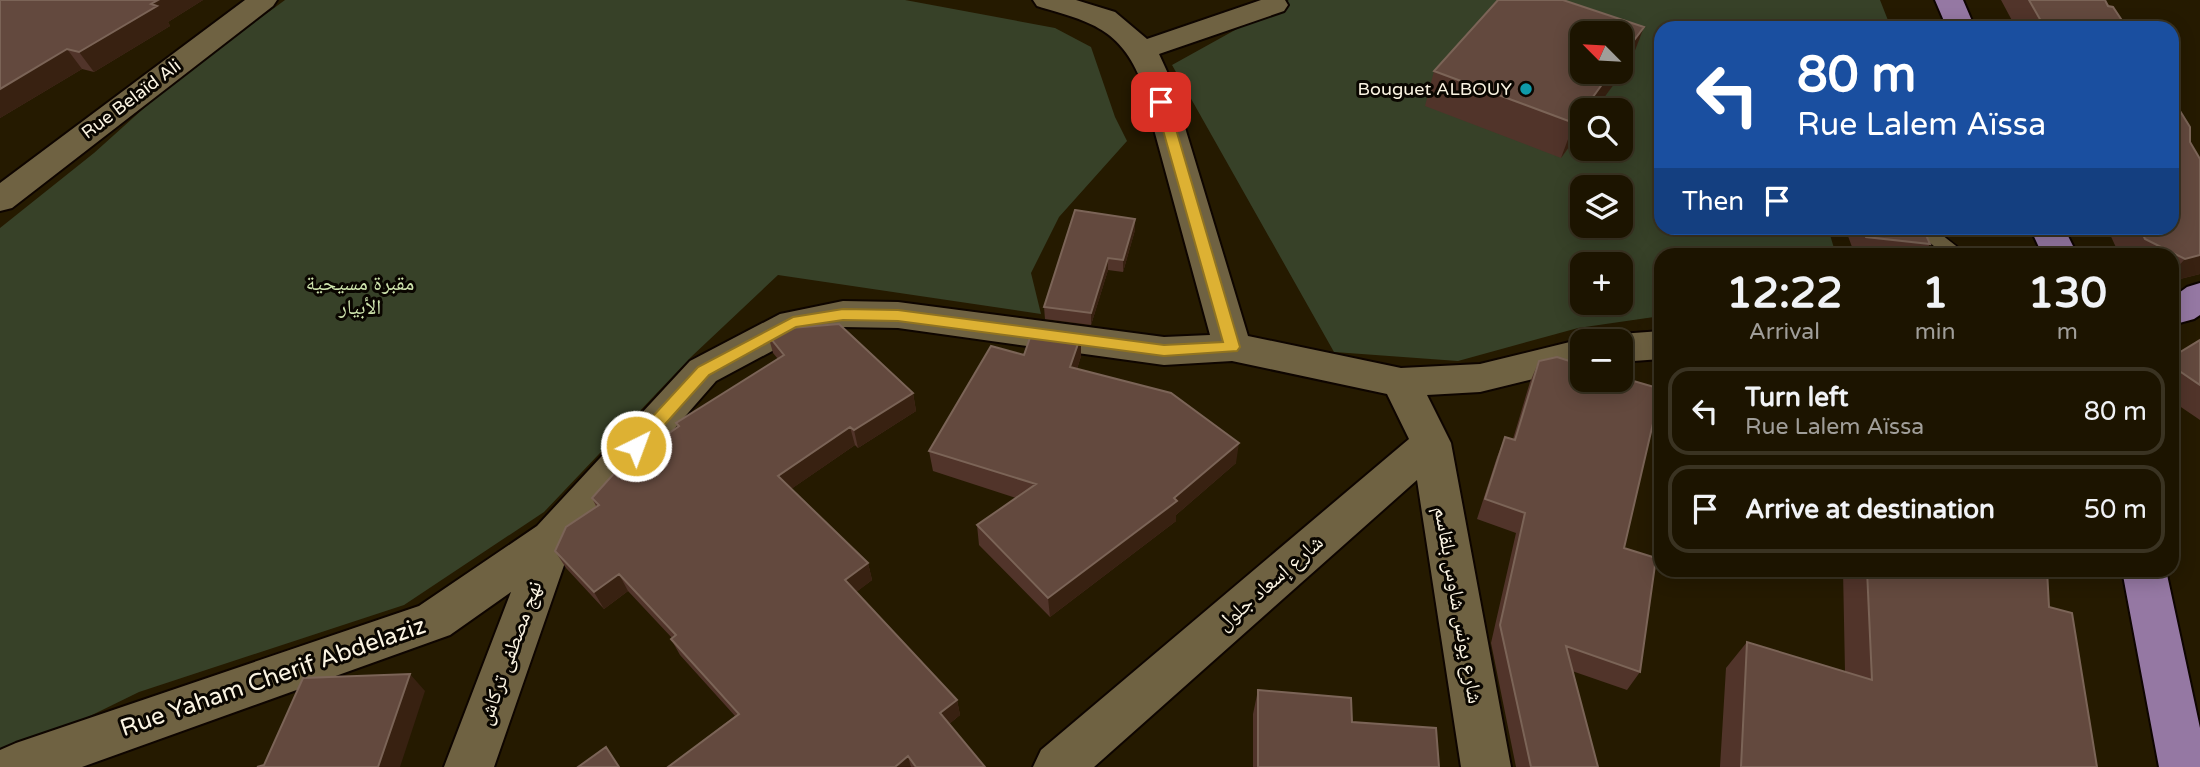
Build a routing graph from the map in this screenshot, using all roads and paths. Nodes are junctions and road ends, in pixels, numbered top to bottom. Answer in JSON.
{"nodes":[{"id":1,"x":263,"y":0,"type":"edge"},
{"id":2,"x":1048,"y":0,"type":"edge"},
{"id":3,"x":1949,"y":0,"type":"edge"},
{"id":4,"x":1274,"y":5,"type":"dead end"},
{"id":5,"x":1958,"y":21,"type":"edge"},
{"id":6,"x":1143,"y":50,"type":"junction"},
{"id":7,"x":0,"y":200,"type":"edge"},
{"id":8,"x":1931,"y":235,"type":"edge"},
{"id":9,"x":1949,"y":248,"type":"edge"},
{"id":10,"x":2200,"y":296,"type":"edge"},
{"id":11,"x":2179,"y":310,"type":"edge"},
{"id":12,"x":1654,"y":346,"type":"edge"},
{"id":13,"x":1232,"y":347,"type":"junction"},
{"id":14,"x":1633,"y":347,"type":"edge"},
{"id":15,"x":1570,"y":356,"type":"edge"},
{"id":16,"x":1401,"y":382,"type":"junction"},
{"id":17,"x":1431,"y":443,"type":"junction"},
{"id":18,"x":552,"y":539,"type":"junction"},
{"id":19,"x":2145,"y":577,"type":"edge"},
{"id":20,"x":16,"y":767,"type":"edge"},
{"id":21,"x":469,"y":767,"type":"edge"},
{"id":22,"x":1058,"y":767,"type":"edge"},
{"id":23,"x":1486,"y":767,"type":"edge"},
{"id":24,"x":2184,"y":767,"type":"edge"}],
"edges":[{"from":1,"to":7,"type":"street","name":"Rue Belaïd Ali"},
{"from":2,"to":6,"type":"street"},
{"from":3,"to":5,"type":"main road"},
{"from":4,"to":6,"type":"street"},
{"from":6,"to":13,"type":"street"},
{"from":8,"to":9,"type":"lane"},
{"from":10,"to":11,"type":"main road"},
{"from":12,"to":14,"type":"street"},
{"from":13,"to":16,"type":"street"},
{"from":13,"to":18,"type":"street"},
{"from":15,"to":16,"type":"street"},
{"from":16,"to":17,"type":"street"},
{"from":17,"to":22,"type":"street","name":"شارع إسعاد جلول"},
{"from":17,"to":23,"type":"street","name":"شارع يونس شاوس بلقاسم"},
{"from":18,"to":20,"type":"street","name":"Rue Yaham Cherif Abdelaziz"},
{"from":18,"to":21,"type":"street","name":"نهج مصطفى تركاش"},
{"from":19,"to":24,"type":"main road"}]}
